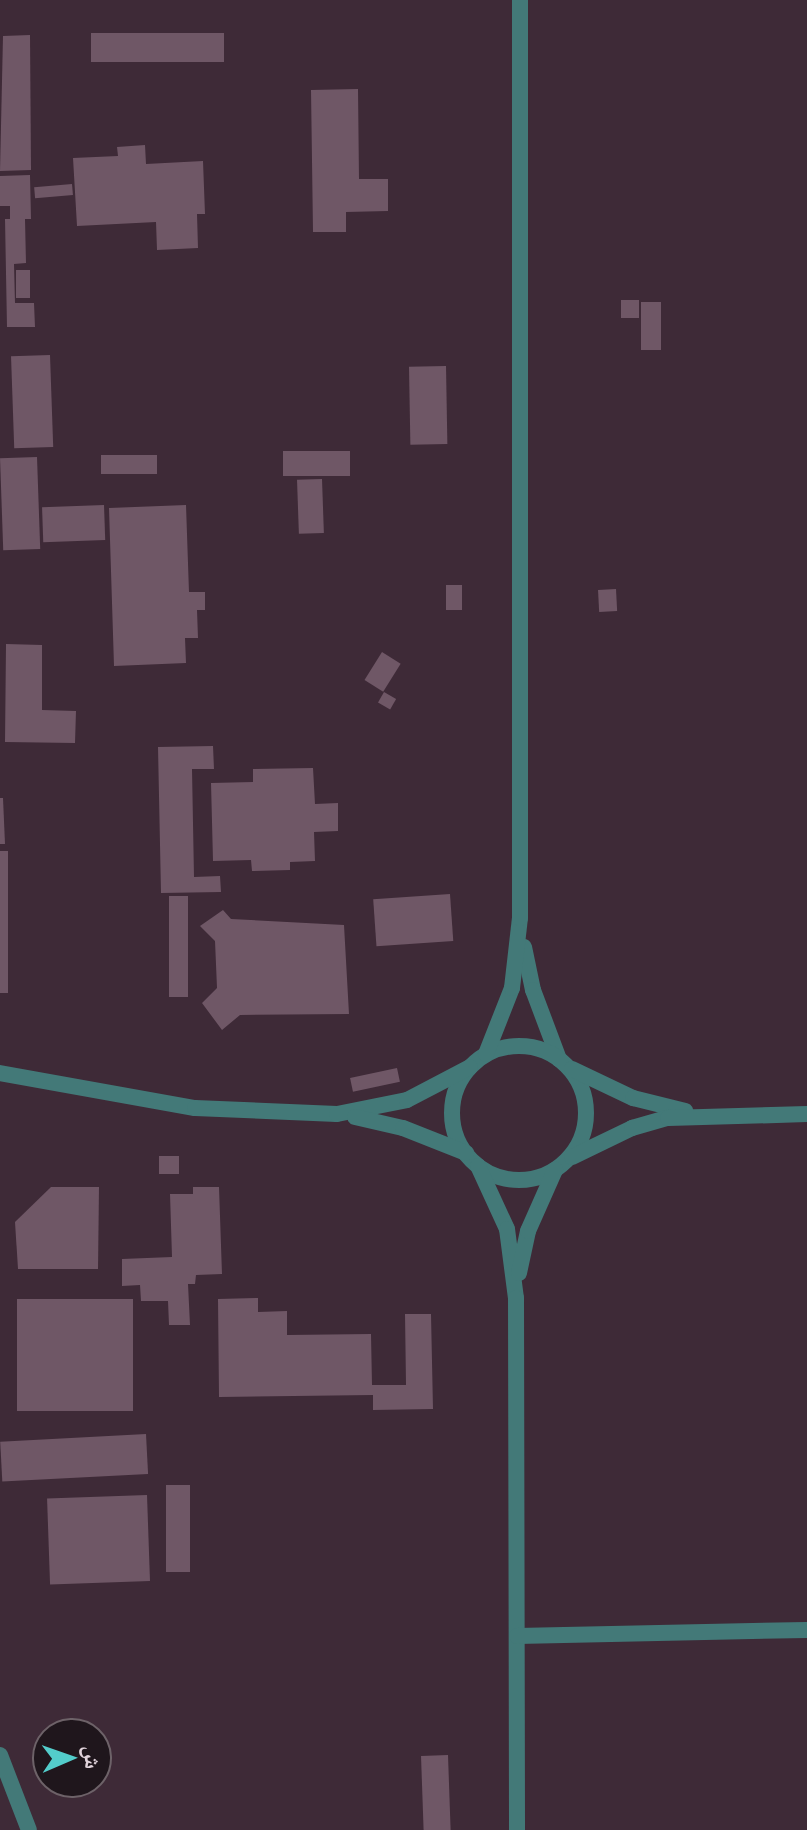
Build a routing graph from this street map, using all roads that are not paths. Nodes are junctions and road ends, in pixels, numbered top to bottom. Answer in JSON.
{"nodes":[{"id":1,"x":520,"y":0,"type":"edge"},
{"id":2,"x":520,"y":918,"type":"junction"},
{"id":3,"x":486,"y":1054,"type":"junction"},
{"id":4,"x":563,"y":1062,"type":"junction"},
{"id":5,"x":470,"y":1067,"type":"junction"},
{"id":6,"x":0,"y":1073,"type":"edge"},
{"id":7,"x":337,"y":1114,"type":"junction"},
{"id":8,"x":706,"y":1114,"type":"junction"},
{"id":9,"x":807,"y":1114,"type":"edge"},
{"id":10,"x":466,"y":1153,"type":"junction"},
{"id":11,"x":478,"y":1166,"type":"junction"},
{"id":12,"x":560,"y":1166,"type":"junction"},
{"id":13,"x":516,"y":1298,"type":"junction"},
{"id":14,"x":807,"y":1630,"type":"edge"},
{"id":15,"x":517,"y":1636,"type":"junction"},
{"id":16,"x":0,"y":1755,"type":"edge"},
{"id":17,"x":7,"y":1794,"type":"edge"},
{"id":18,"x":29,"y":1830,"type":"edge"},
{"id":19,"x":517,"y":1830,"type":"edge"}],
"edges":[{"from":1,"to":2,"type":"street"},
{"from":2,"to":3,"type":"street"},
{"from":2,"to":4,"type":"street"},
{"from":3,"to":4,"type":"street"},
{"from":3,"to":5,"type":"street"},
{"from":4,"to":8,"type":"street"},
{"from":4,"to":12,"type":"street"},
{"from":5,"to":7,"type":"street"},
{"from":5,"to":10,"type":"street"},
{"from":6,"to":7,"type":"street"},
{"from":7,"to":10,"type":"street"},
{"from":8,"to":9,"type":"street"},
{"from":8,"to":12,"type":"street"},
{"from":10,"to":11,"type":"street"},
{"from":11,"to":12,"type":"street"},
{"from":11,"to":13,"type":"street"},
{"from":12,"to":13,"type":"street"},
{"from":13,"to":15,"type":"street"},
{"from":14,"to":15,"type":"street"},
{"from":15,"to":19,"type":"street"},
{"from":16,"to":17,"type":"street"},
{"from":17,"to":18,"type":"street"}]}
